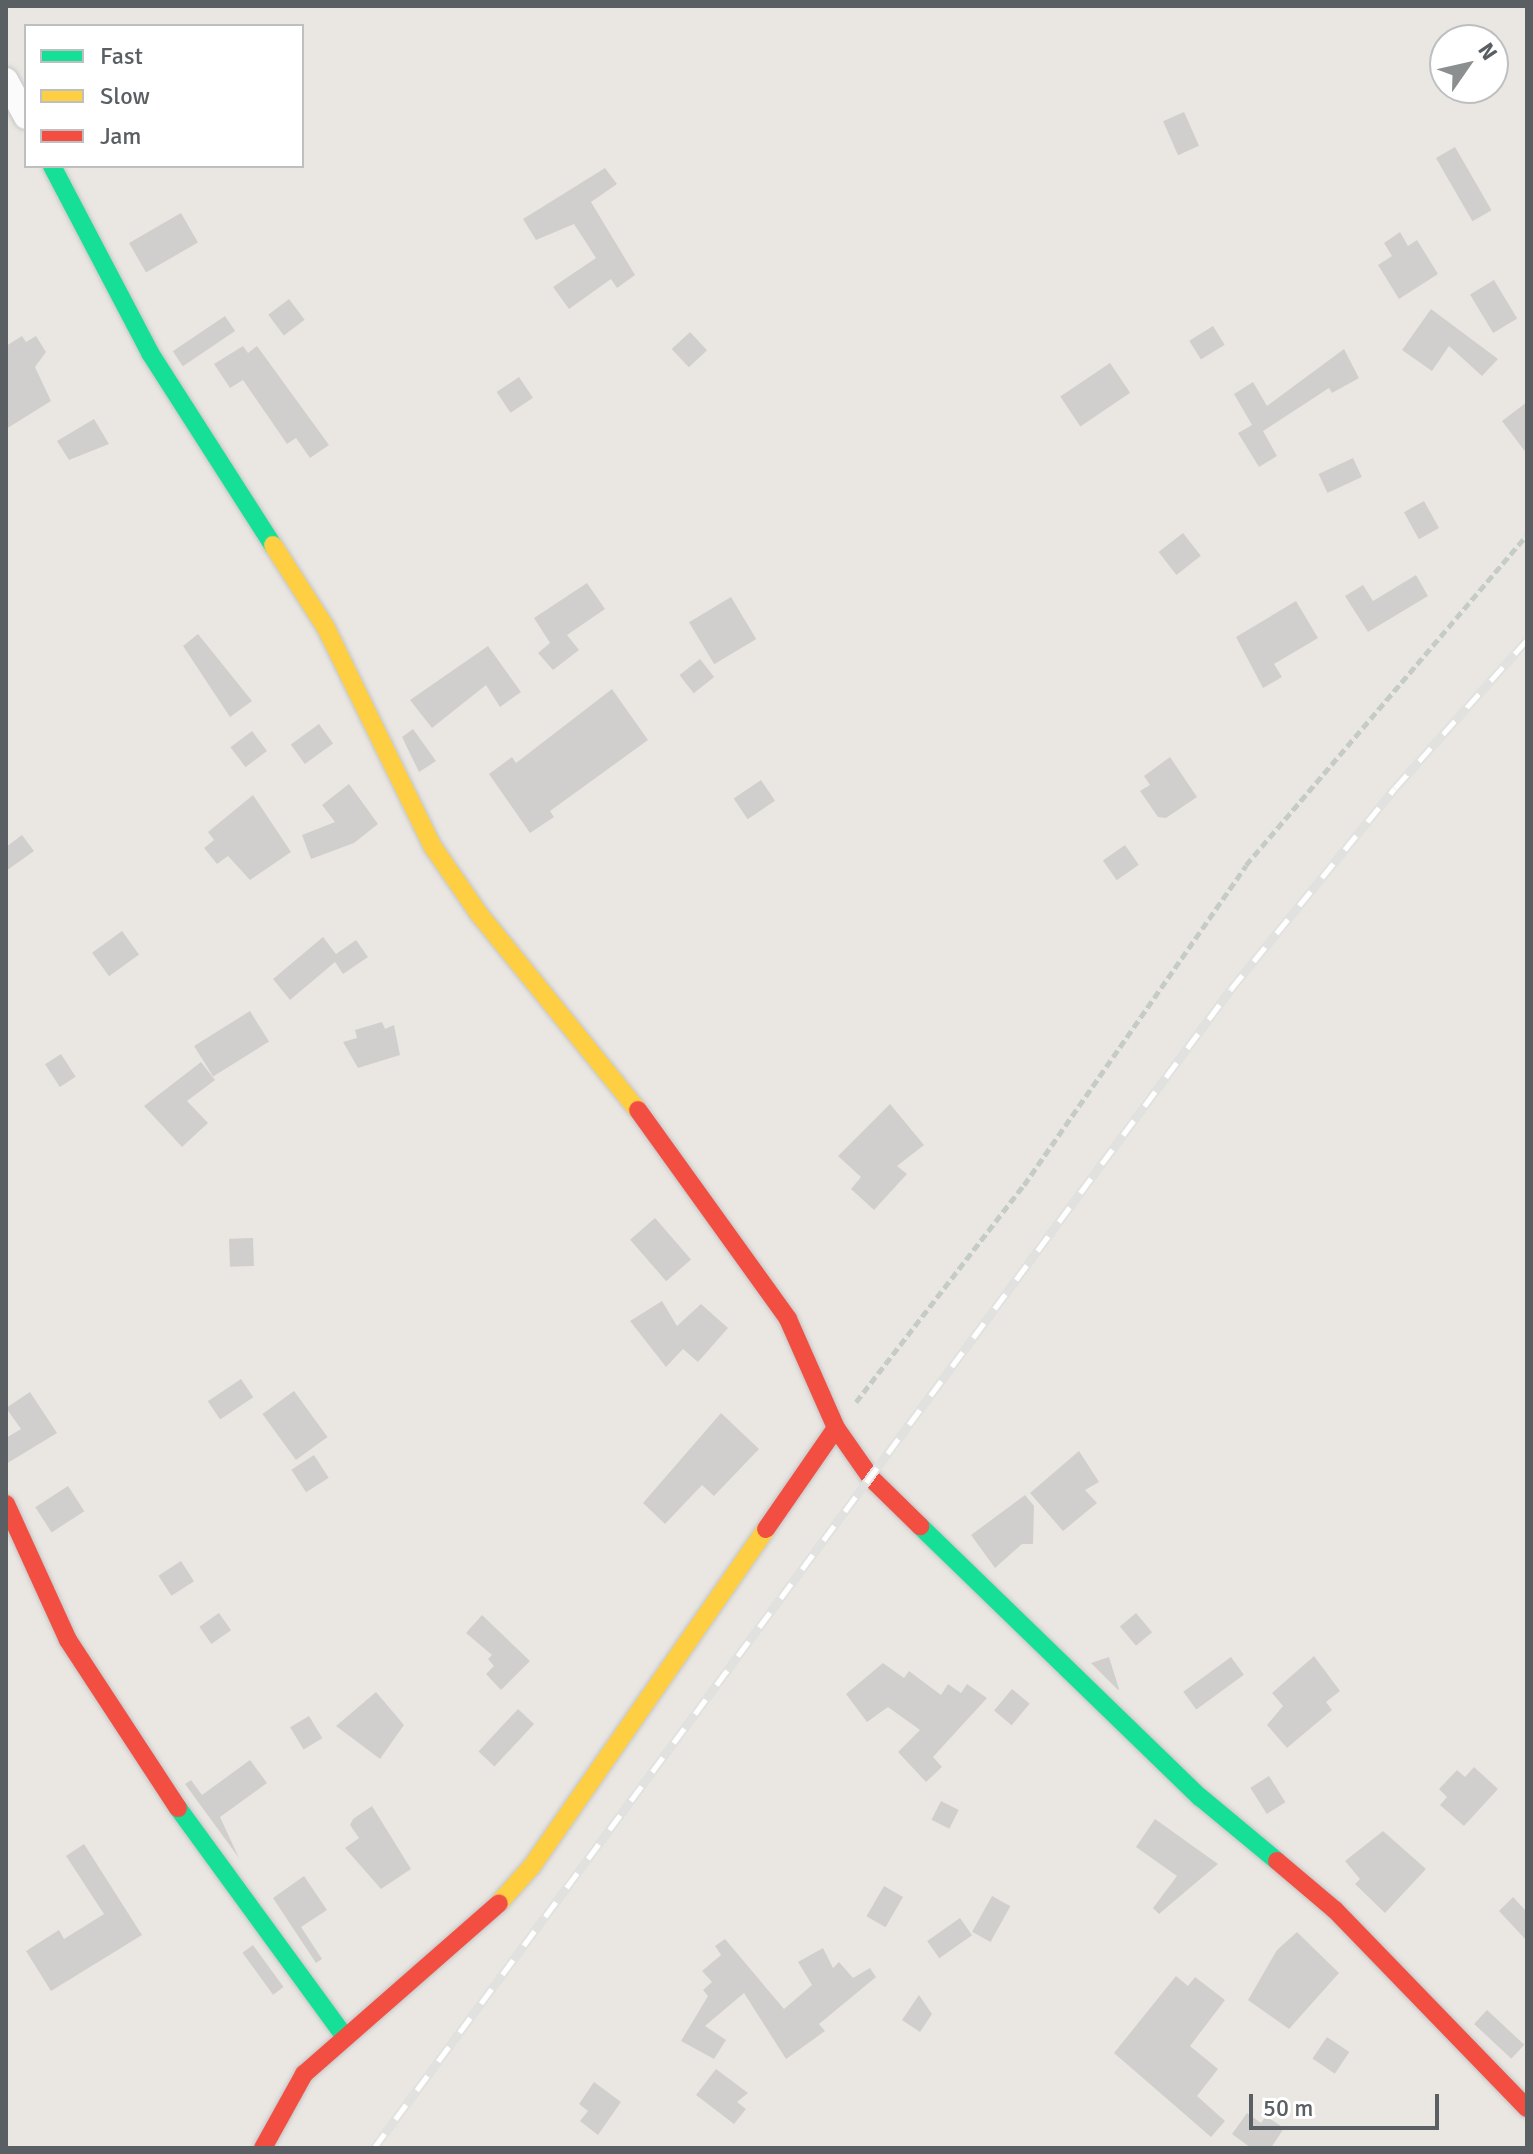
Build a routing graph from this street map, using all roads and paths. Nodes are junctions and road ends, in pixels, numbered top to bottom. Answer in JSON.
{"nodes":[{"id":1,"x":6,"y":80,"type":"edge"},
{"id":2,"x":24,"y":113,"type":"edge"},
{"id":3,"x":53,"y":168,"type":"edge"},
{"id":4,"x":1527,"y":535,"type":"edge"},
{"id":5,"x":836,"y":1428,"type":"junction"},
{"id":6,"x":6,"y":1504,"type":"edge"},
{"id":7,"x":344,"y":2036,"type":"junction"},
{"id":8,"x":1527,"y":2108,"type":"edge"},
{"id":9,"x":263,"y":2148,"type":"edge"}],
"edges":[{"from":1,"to":2,"type":"street"},
{"from":3,"to":5,"type":"street"},
{"from":4,"to":5,"type":"path"},
{"from":5,"to":7,"type":"street"},
{"from":5,"to":8,"type":"street"},
{"from":6,"to":7,"type":"street"},
{"from":7,"to":9,"type":"street"}]}
